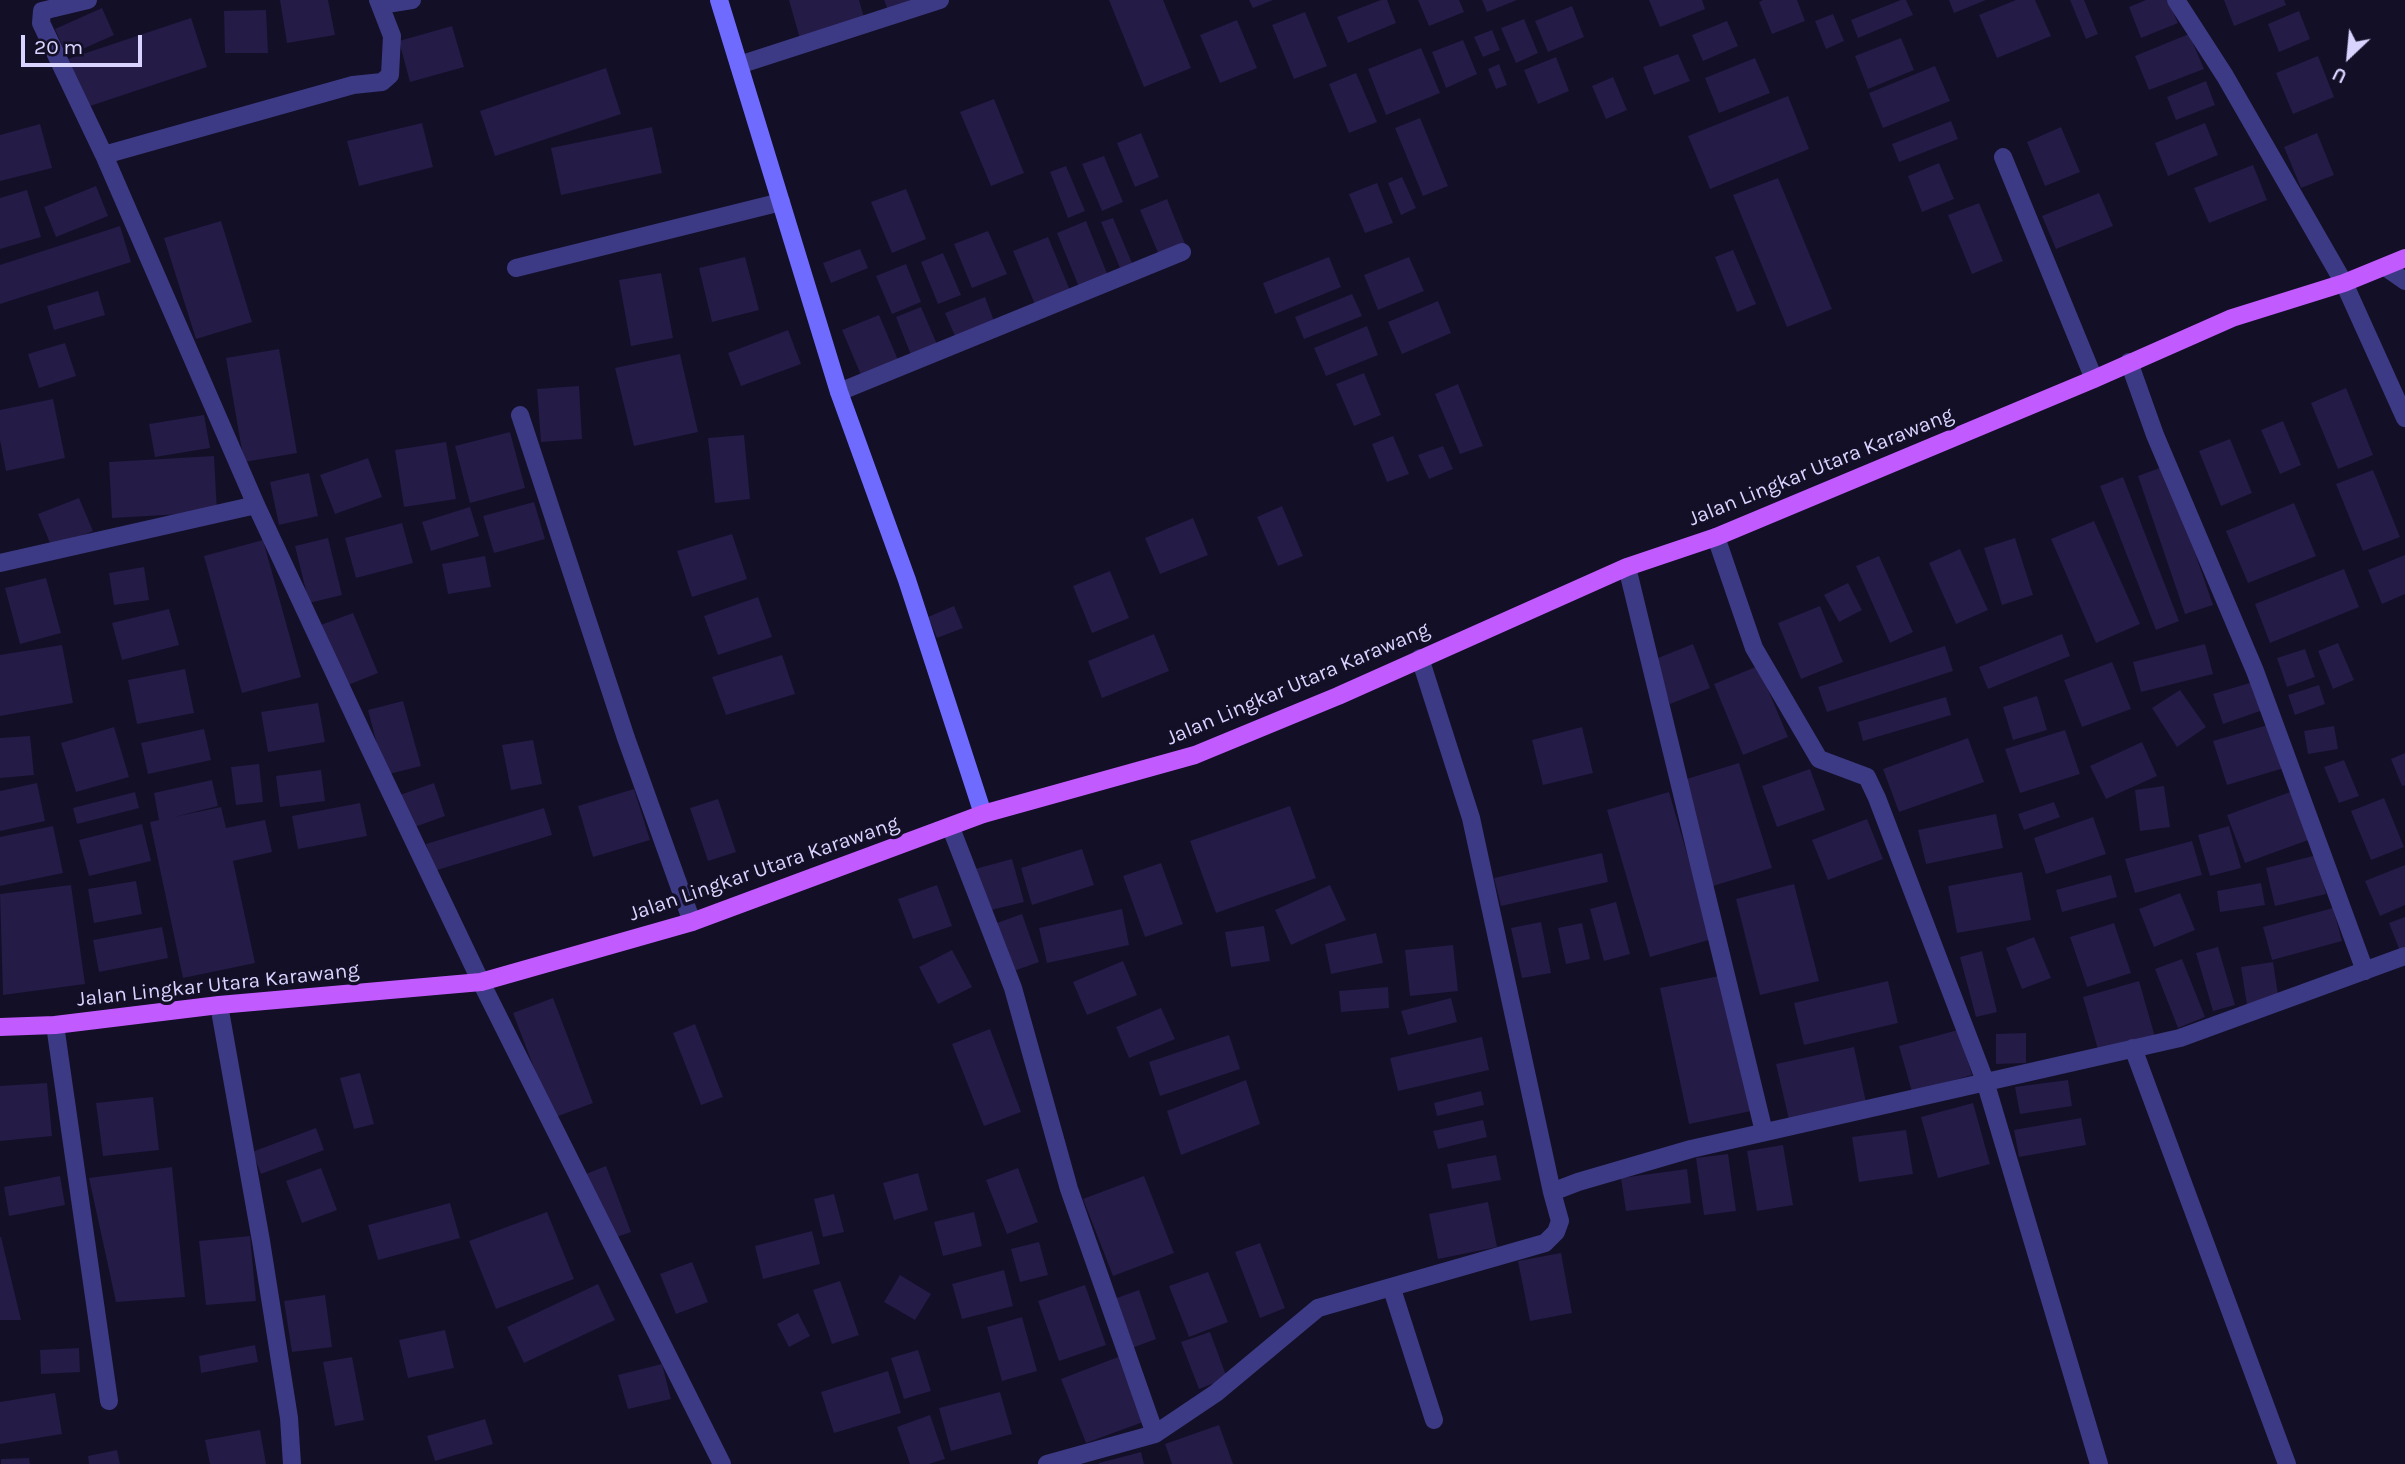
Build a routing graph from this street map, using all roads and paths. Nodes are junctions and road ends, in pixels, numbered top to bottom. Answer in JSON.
{"nodes":[{"id":1,"x":88,"y":0,"type":"edge"},
{"id":2,"x":412,"y":0,"type":"edge"},
{"id":3,"x":719,"y":0,"type":"edge"},
{"id":4,"x":940,"y":0,"type":"edge"},
{"id":5,"x":2176,"y":0,"type":"edge"},
{"id":6,"x":379,"y":2,"type":"edge"},
{"id":7,"x":739,"y":65,"type":"junction"},
{"id":8,"x":104,"y":155,"type":"junction"},
{"id":9,"x":2003,"y":157,"type":"dead end"},
{"id":10,"x":780,"y":202,"type":"junction"},
{"id":11,"x":1182,"y":252,"type":"dead end"},
{"id":12,"x":2405,"y":258,"type":"edge"},
{"id":13,"x":2385,"y":267,"type":"junction"},
{"id":14,"x":516,"y":268,"type":"dead end"},
{"id":15,"x":2405,"y":281,"type":"edge"},
{"id":16,"x":2344,"y":282,"type":"junction"},
{"id":17,"x":2129,"y":362,"type":"junction"},
{"id":18,"x":2094,"y":379,"type":"junction"},
{"id":19,"x":839,"y":392,"type":"junction"},
{"id":20,"x":520,"y":415,"type":"dead end"},
{"id":21,"x":2405,"y":418,"type":"edge"},
{"id":22,"x":256,"y":505,"type":"junction"},
{"id":23,"x":1716,"y":537,"type":"junction"},
{"id":24,"x":0,"y":563,"type":"edge"},
{"id":25,"x":1628,"y":567,"type":"junction"},
{"id":26,"x":1420,"y":658,"type":"junction"},
{"id":27,"x":983,"y":814,"type":"junction"},
{"id":28,"x":951,"y":828,"type":"junction"},
{"id":29,"x":692,"y":922,"type":"junction"},
{"id":30,"x":2405,"y":956,"type":"edge"},
{"id":31,"x":2365,"y":971,"type":"junction"},
{"id":32,"x":481,"y":982,"type":"junction"},
{"id":33,"x":219,"y":1005,"type":"junction"},
{"id":34,"x":55,"y":1025,"type":"junction"},
{"id":35,"x":0,"y":1027,"type":"edge"},
{"id":36,"x":2133,"y":1048,"type":"junction"},
{"id":37,"x":1985,"y":1082,"type":"junction"},
{"id":38,"x":1764,"y":1132,"type":"junction"},
{"id":39,"x":1552,"y":1192,"type":"junction"},
{"id":40,"x":1392,"y":1289,"type":"junction"},
{"id":41,"x":109,"y":1401,"type":"dead end"},
{"id":42,"x":1434,"y":1420,"type":"dead end"},
{"id":43,"x":1155,"y":1434,"type":"junction"},
{"id":44,"x":292,"y":1464,"type":"edge"},
{"id":45,"x":722,"y":1464,"type":"edge"},
{"id":46,"x":1047,"y":1464,"type":"edge"},
{"id":47,"x":2099,"y":1464,"type":"edge"},
{"id":48,"x":2287,"y":1464,"type":"edge"}],
"edges":[{"from":1,"to":8,"type":"street"},
{"from":2,"to":6,"type":"street"},
{"from":3,"to":7,"type":"street"},
{"from":4,"to":7,"type":"street"},
{"from":5,"to":16,"type":"street"},
{"from":6,"to":8,"type":"street"},
{"from":7,"to":10,"type":"street"},
{"from":8,"to":22,"type":"street"},
{"from":9,"to":18,"type":"street"},
{"from":10,"to":14,"type":"street"},
{"from":10,"to":19,"type":"street"},
{"from":11,"to":19,"type":"street"},
{"from":12,"to":13,"type":"main road","name":"Jalan Lingkar Utara Karawang"},
{"from":13,"to":15,"type":"street"},
{"from":13,"to":16,"type":"main road","name":"Jalan Lingkar Utara Karawang"},
{"from":16,"to":17,"type":"main road","name":"Jalan Lingkar Utara Karawang"},
{"from":16,"to":21,"type":"street"},
{"from":17,"to":18,"type":"main road","name":"Jalan Lingkar Utara Karawang"},
{"from":17,"to":31,"type":"street"},
{"from":18,"to":23,"type":"main road","name":"Jalan Lingkar Utara Karawang"},
{"from":19,"to":27,"type":"street"},
{"from":20,"to":29,"type":"street"},
{"from":22,"to":24,"type":"street"},
{"from":22,"to":32,"type":"street"},
{"from":23,"to":25,"type":"main road","name":"Jalan Lingkar Utara Karawang"},
{"from":23,"to":37,"type":"street"},
{"from":25,"to":26,"type":"main road","name":"Jalan Lingkar Utara Karawang"},
{"from":25,"to":38,"type":"street"},
{"from":26,"to":27,"type":"main road","name":"Jalan Lingkar Utara Karawang"},
{"from":26,"to":39,"type":"street"},
{"from":27,"to":28,"type":"main road","name":"Jalan Lingkar Utara Karawang"},
{"from":28,"to":29,"type":"main road","name":"Jalan Lingkar Utara Karawang"},
{"from":28,"to":43,"type":"street"},
{"from":29,"to":32,"type":"main road","name":"Jalan Lingkar Utara Karawang"},
{"from":30,"to":31,"type":"street"},
{"from":31,"to":36,"type":"street"},
{"from":32,"to":33,"type":"main road","name":"Jalan Lingkar Utara Karawang"},
{"from":32,"to":45,"type":"street"},
{"from":33,"to":34,"type":"main road","name":"Jalan Lingkar Utara Karawang"},
{"from":33,"to":44,"type":"street"},
{"from":34,"to":35,"type":"main road","name":"Jalan Lingkar Utara Karawang"},
{"from":34,"to":41,"type":"street"},
{"from":36,"to":37,"type":"street"},
{"from":36,"to":48,"type":"street"},
{"from":37,"to":38,"type":"street"},
{"from":37,"to":47,"type":"street"},
{"from":38,"to":39,"type":"street"},
{"from":39,"to":40,"type":"street"},
{"from":40,"to":42,"type":"street"},
{"from":40,"to":43,"type":"street"},
{"from":43,"to":46,"type":"street"}]}
